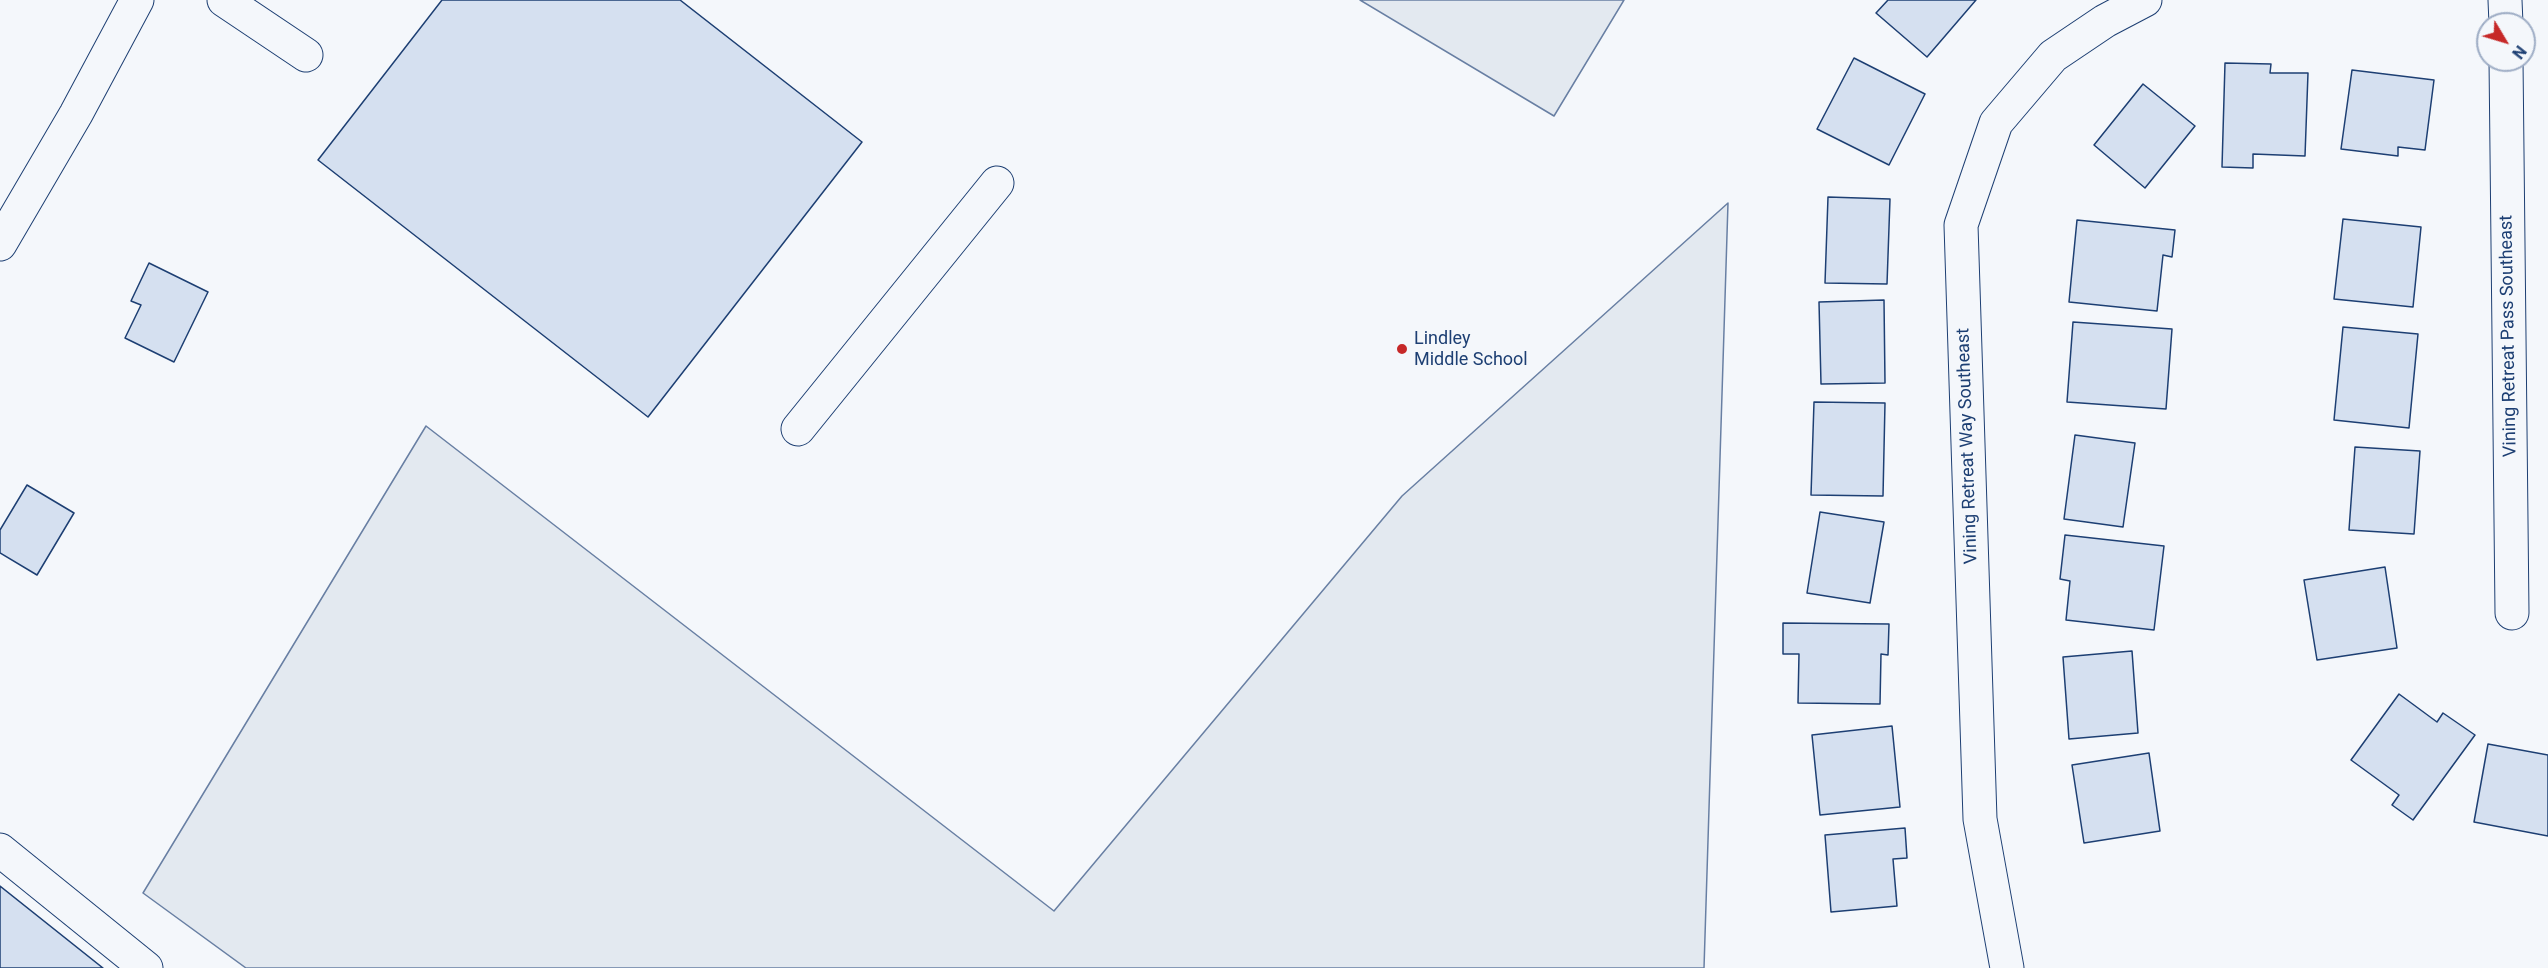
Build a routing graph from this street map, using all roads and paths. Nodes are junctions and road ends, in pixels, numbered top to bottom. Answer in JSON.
{"nodes":[{"id":1,"x":137,"y":0,"type":"edge"},
{"id":2,"x":224,"y":0,"type":"edge"},
{"id":3,"x":2145,"y":0,"type":"edge"},
{"id":4,"x":306,"y":56,"type":"dead end"},
{"id":5,"x":2506,"y":72,"type":"edge"},
{"id":6,"x":997,"y":183,"type":"dead end"},
{"id":7,"x":0,"y":244,"type":"edge"},
{"id":8,"x":798,"y":429,"type":"dead end"},
{"id":9,"x":2512,"y":613,"type":"dead end"},
{"id":10,"x":0,"y":850,"type":"edge"},
{"id":11,"x":146,"y":968,"type":"edge"},
{"id":12,"x":2007,"y":968,"type":"edge"}],
"edges":[{"from":1,"to":7,"type":"street"},
{"from":2,"to":4,"type":"street"},
{"from":3,"to":12,"type":"street","name":"Vining Retreat Way Southeast"},
{"from":5,"to":9,"type":"street","name":"Vining Retreat Pass Southeast"},
{"from":6,"to":8,"type":"street"},
{"from":10,"to":11,"type":"street"}]}
